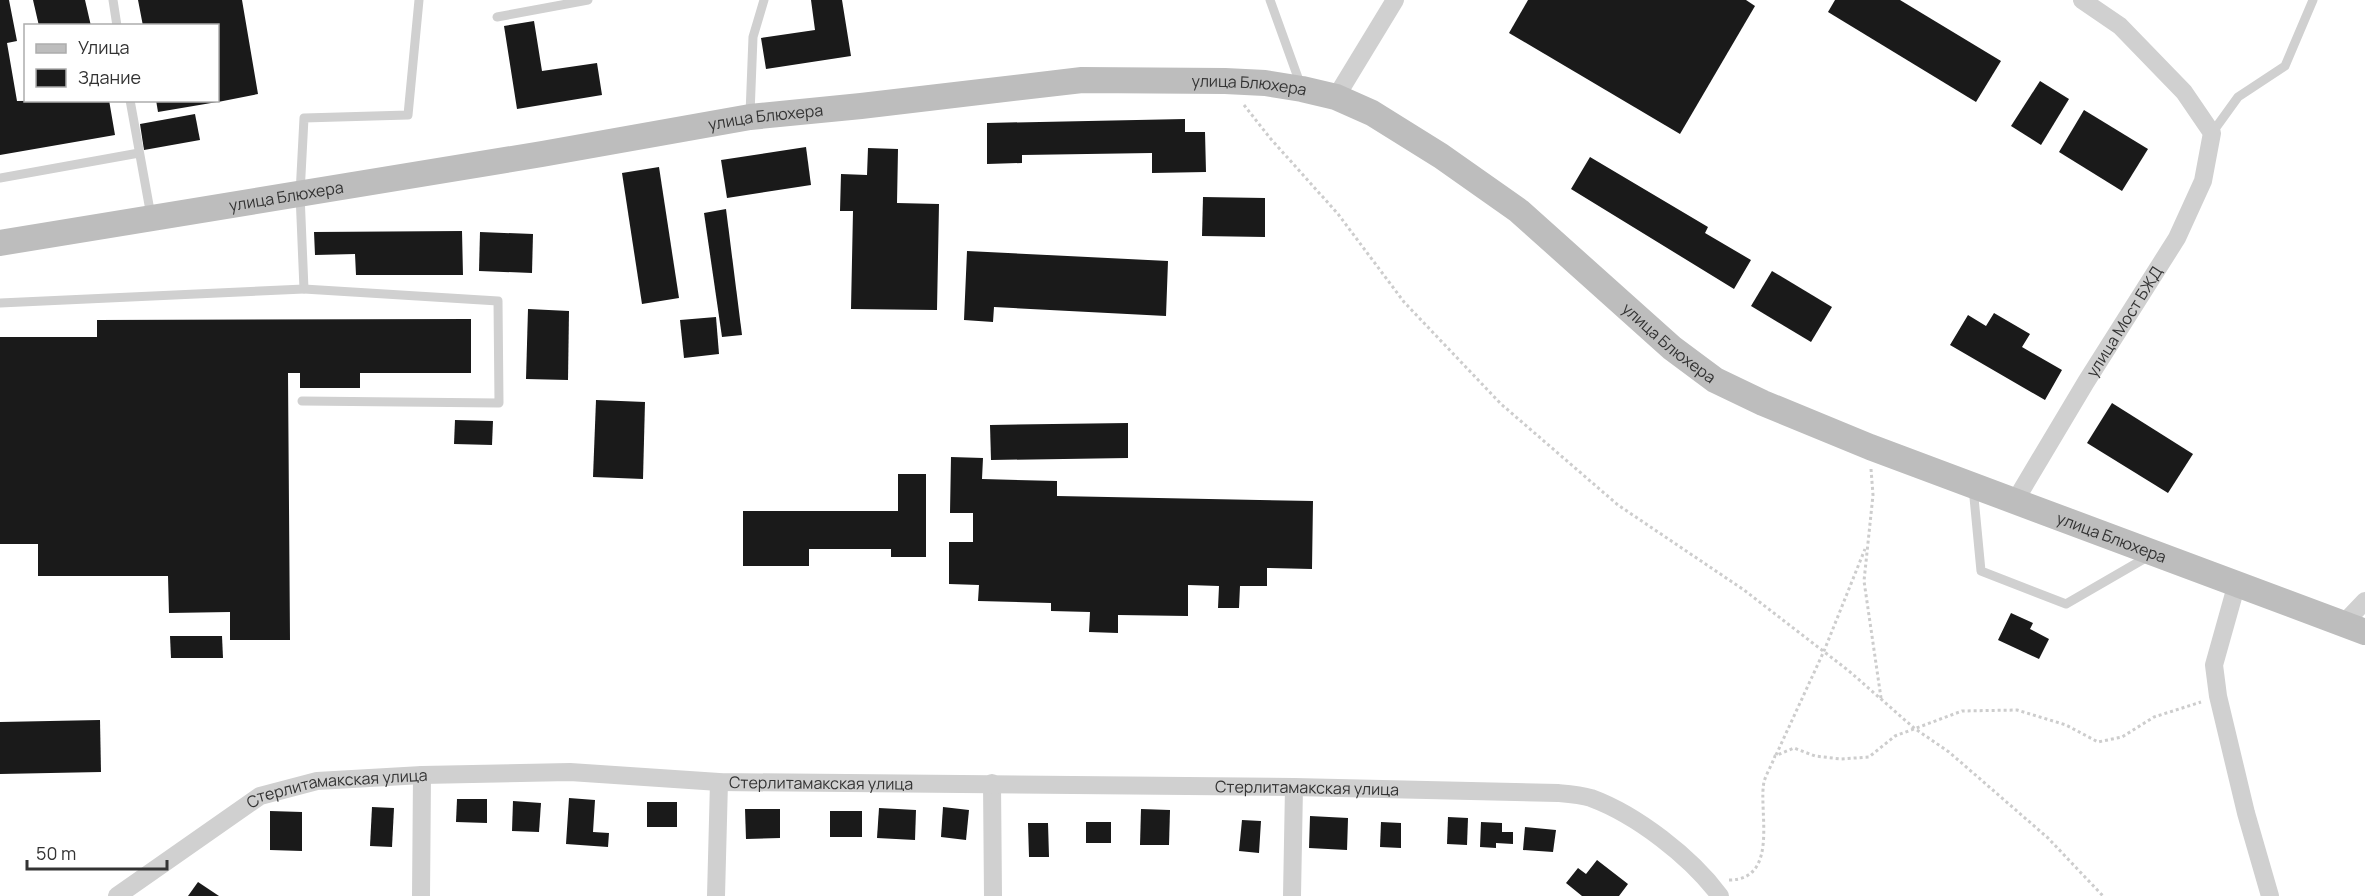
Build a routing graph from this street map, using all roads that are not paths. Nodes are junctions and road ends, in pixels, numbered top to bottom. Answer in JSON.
{"nodes":[{"id":1,"x":113,"y":0,"type":"edge"},
{"id":2,"x":419,"y":0,"type":"edge"},
{"id":3,"x":588,"y":0,"type":"edge"},
{"id":4,"x":764,"y":0,"type":"edge"},
{"id":5,"x":1270,"y":0,"type":"edge"},
{"id":6,"x":1395,"y":0,"type":"edge"},
{"id":7,"x":2082,"y":0,"type":"edge"},
{"id":8,"x":2313,"y":0,"type":"edge"},
{"id":9,"x":497,"y":17,"type":"dead end"},
{"id":10,"x":117,"y":24,"type":"edge"},
{"id":11,"x":1302,"y":88,"type":"junction"},
{"id":12,"x":1335,"y":97,"type":"junction"},
{"id":13,"x":130,"y":102,"type":"edge"},
{"id":14,"x":750,"y":117,"type":"junction"},
{"id":15,"x":2212,"y":133,"type":"junction"},
{"id":16,"x":139,"y":153,"type":"junction"},
{"id":17,"x":0,"y":178,"type":"edge"},
{"id":18,"x":300,"y":194,"type":"junction"},
{"id":19,"x":152,"y":218,"type":"junction"},
{"id":20,"x":0,"y":243,"type":"edge"},
{"id":21,"x":304,"y":289,"type":"junction"},
{"id":22,"x":0,"y":303,"type":"edge"},
{"id":23,"x":302,"y":401,"type":"dead end"},
{"id":24,"x":1973,"y":485,"type":"junction"},
{"id":25,"x":2015,"y":501,"type":"junction"},
{"id":26,"x":2156,"y":552,"type":"junction"},
{"id":27,"x":2237,"y":583,"type":"junction"},
{"id":28,"x":2365,"y":601,"type":"edge"},
{"id":29,"x":2354,"y":627,"type":"edge"},
{"id":30,"x":422,"y":775,"type":"junction"},
{"id":31,"x":718,"y":782,"type":"junction"},
{"id":32,"x":992,"y":783,"type":"junction"},
{"id":33,"x":1294,"y":787,"type":"junction"},
{"id":34,"x":117,"y":896,"type":"edge"},
{"id":35,"x":421,"y":896,"type":"edge"},
{"id":36,"x":716,"y":896,"type":"edge"},
{"id":37,"x":993,"y":896,"type":"edge"},
{"id":38,"x":1292,"y":896,"type":"edge"},
{"id":39,"x":1720,"y":896,"type":"edge"},
{"id":40,"x":2270,"y":896,"type":"edge"}],
"edges":[{"from":1,"to":10,"type":"lane"},
{"from":2,"to":18,"type":"lane"},
{"from":3,"to":9,"type":"lane"},
{"from":4,"to":14,"type":"lane"},
{"from":5,"to":11,"type":"lane"},
{"from":6,"to":12,"type":"street"},
{"from":7,"to":15,"type":"street"},
{"from":8,"to":15,"type":"lane","name":"улица Мост БЖД"},
{"from":11,"to":12,"type":"main road","name":"улица Блюхера"},
{"from":11,"to":14,"type":"main road","name":"улица Блюхера"},
{"from":12,"to":24,"type":"main road","name":"улица Блюхера"},
{"from":13,"to":16,"type":"lane"},
{"from":14,"to":18,"type":"main road","name":"улица Блюхера"},
{"from":15,"to":25,"type":"street","name":"улица Мост БЖД"},
{"from":16,"to":17,"type":"lane"},
{"from":16,"to":19,"type":"lane"},
{"from":18,"to":19,"type":"main road","name":"улица Блюхера"},
{"from":18,"to":21,"type":"lane"},
{"from":19,"to":20,"type":"main road","name":"улица Блюхера"},
{"from":21,"to":22,"type":"lane"},
{"from":21,"to":23,"type":"lane"},
{"from":24,"to":25,"type":"main road","name":"улица Блюхера"},
{"from":24,"to":26,"type":"lane"},
{"from":25,"to":26,"type":"main road","name":"улица Блюхера"},
{"from":26,"to":27,"type":"main road","name":"улица Блюхера"},
{"from":27,"to":29,"type":"main road","name":"улица Блюхера"},
{"from":27,"to":40,"type":"street"},
{"from":28,"to":29,"type":"street"},
{"from":30,"to":31,"type":"street","name":"Стерлитамакская улица"},
{"from":30,"to":34,"type":"street","name":"Стерлитамакская улица"},
{"from":30,"to":35,"type":"street"},
{"from":31,"to":32,"type":"street","name":"Стерлитамакская улица"},
{"from":31,"to":36,"type":"street"},
{"from":32,"to":33,"type":"street","name":"Стерлитамакская улица"},
{"from":32,"to":37,"type":"street"},
{"from":33,"to":38,"type":"street"},
{"from":33,"to":39,"type":"street","name":"Стерлитамакская улица"}]}
